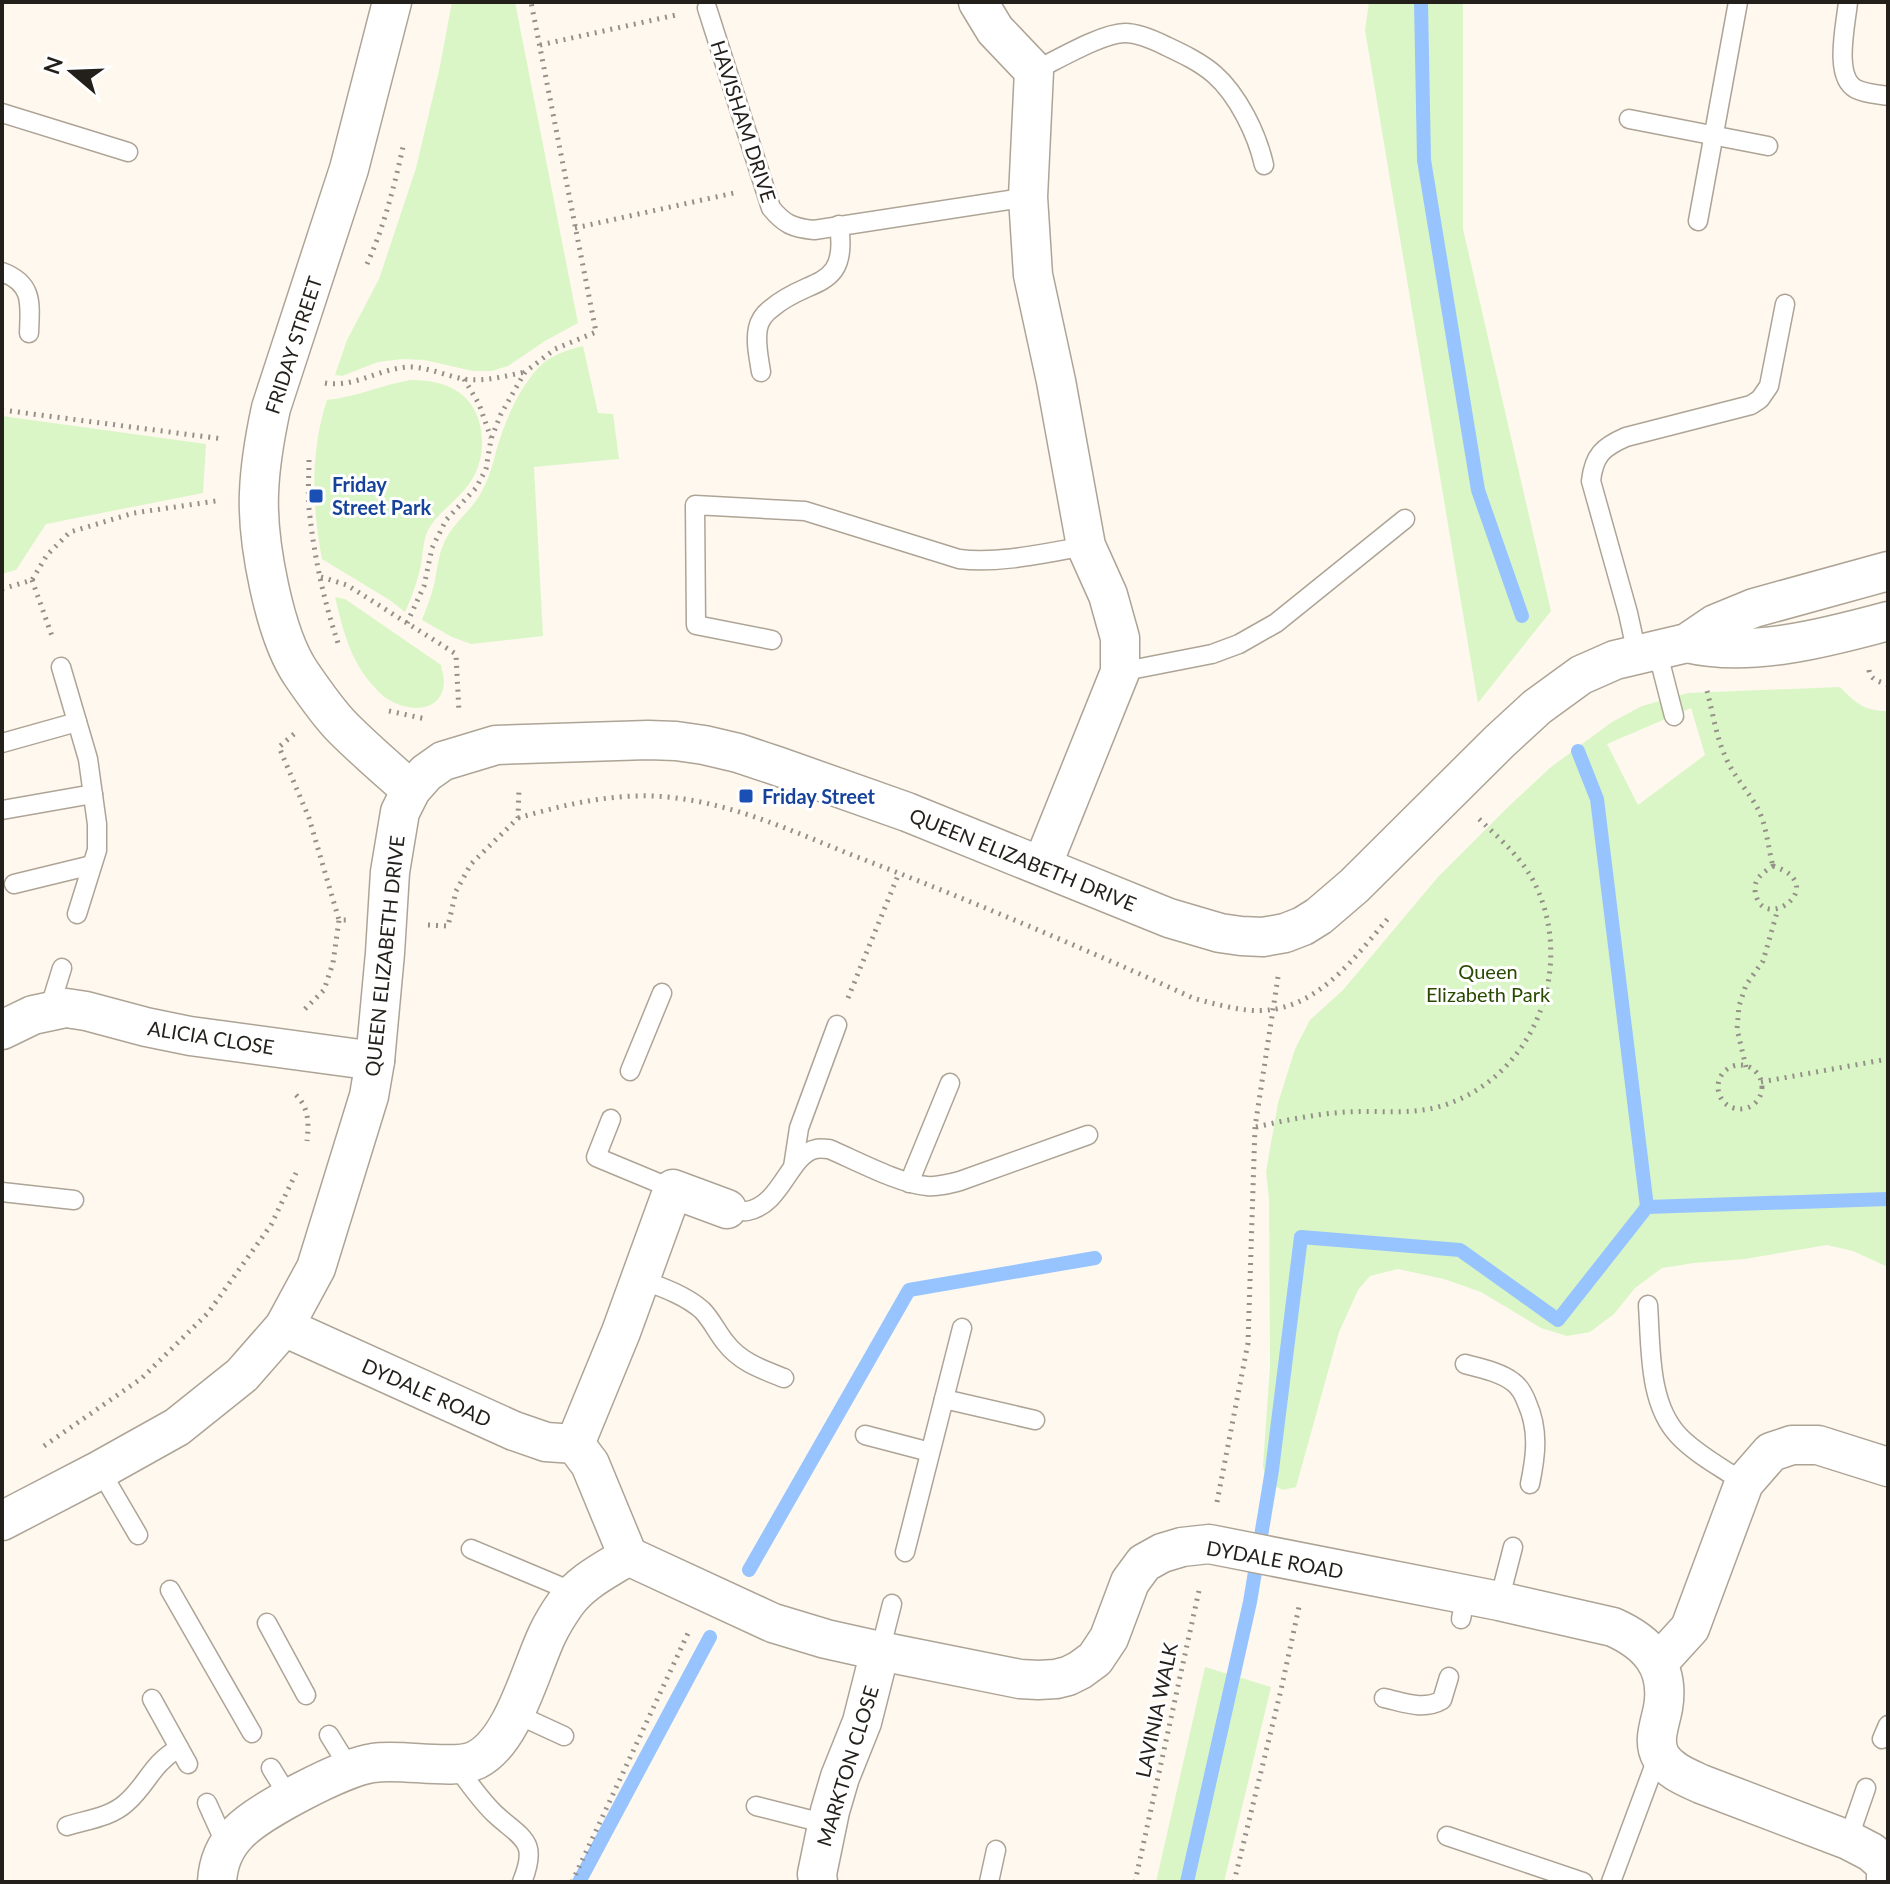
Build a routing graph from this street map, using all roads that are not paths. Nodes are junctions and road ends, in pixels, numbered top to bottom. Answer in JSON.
{"nodes":[{"id":1,"x":392,"y":2,"type":"edge"},
{"id":2,"x":978,"y":2,"type":"edge"},
{"id":3,"x":1738,"y":2,"type":"edge"},
{"id":4,"x":1848,"y":2,"type":"edge"},
{"id":5,"x":707,"y":8,"type":"road end"},
{"id":6,"x":1034,"y":71,"type":"junction"},
{"id":7,"x":1888,"y":96,"type":"edge"},
{"id":8,"x":2,"y":113,"type":"edge"},
{"id":9,"x":1629,"y":119,"type":"dead end"},
{"id":10,"x":1713,"y":136,"type":"junction"},
{"id":11,"x":1768,"y":146,"type":"dead end"},
{"id":12,"x":128,"y":152,"type":"dead end"},
{"id":13,"x":1264,"y":165,"type":"dead end"},
{"id":14,"x":1028,"y":197,"type":"junction"},
{"id":15,"x":1698,"y":221,"type":"dead end"},
{"id":16,"x":839,"y":225,"type":"junction"},
{"id":17,"x":2,"y":272,"type":"edge"},
{"id":18,"x":1785,"y":304,"type":"dead end"},
{"id":19,"x":29,"y":333,"type":"dead end"},
{"id":20,"x":761,"y":372,"type":"dead end"},
{"id":21,"x":1405,"y":519,"type":"dead end"},
{"id":22,"x":1086,"y":546,"type":"junction"},
{"id":23,"x":1888,"y":571,"type":"edge"},
{"id":24,"x":1888,"y":621,"type":"edge"},
{"id":25,"x":772,"y":640,"type":"dead end"},
{"id":26,"x":1670,"y":648,"type":"junction"},
{"id":27,"x":61,"y":667,"type":"road end"},
{"id":28,"x":1120,"y":672,"type":"junction"},
{"id":29,"x":1674,"y":716,"type":"dead end"},
{"id":30,"x":77,"y":722,"type":"junction"},
{"id":31,"x":2,"y":743,"type":"edge"},
{"id":32,"x":411,"y":790,"type":"junction"},
{"id":33,"x":93,"y":794,"type":"junction"},
{"id":34,"x":2,"y":810,"type":"edge"},
{"id":35,"x":92,"y":865,"type":"junction"},
{"id":36,"x":1042,"y":866,"type":"junction"},
{"id":37,"x":14,"y":884,"type":"dead end"},
{"id":38,"x":77,"y":914,"type":"dead end"},
{"id":39,"x":62,"y":968,"type":"dead end"},
{"id":40,"x":662,"y":993,"type":"dead end"},
{"id":41,"x":49,"y":1010,"type":"junction"},
{"id":42,"x":837,"y":1025,"type":"road end"},
{"id":43,"x":2,"y":1030,"type":"edge"},
{"id":44,"x":375,"y":1061,"type":"junction"},
{"id":45,"x":630,"y":1071,"type":"dead end"},
{"id":46,"x":950,"y":1083,"type":"dead end"},
{"id":47,"x":611,"y":1119,"type":"dead end"},
{"id":48,"x":1088,"y":1135,"type":"dead end"},
{"id":49,"x":793,"y":1167,"type":"junction"},
{"id":50,"x":909,"y":1183,"type":"junction"},
{"id":51,"x":673,"y":1189,"type":"junction"},
{"id":52,"x":2,"y":1192,"type":"edge"},
{"id":53,"x":74,"y":1200,"type":"dead end"},
{"id":54,"x":727,"y":1209,"type":"joint"},
{"id":55,"x":640,"y":1279,"type":"junction"},
{"id":56,"x":1648,"y":1305,"type":"dead end"},
{"id":57,"x":284,"y":1327,"type":"junction"},
{"id":58,"x":962,"y":1328,"type":"dead end"},
{"id":59,"x":1465,"y":1364,"type":"dead end"},
{"id":60,"x":784,"y":1378,"type":"dead end"},
{"id":61,"x":944,"y":1399,"type":"junction"},
{"id":62,"x":1035,"y":1420,"type":"dead end"},
{"id":63,"x":865,"y":1435,"type":"dead end"},
{"id":64,"x":575,"y":1444,"type":"junction"},
{"id":65,"x":930,"y":1452,"type":"junction"},
{"id":66,"x":1888,"y":1467,"type":"edge"},
{"id":67,"x":100,"y":1470,"type":"junction"},
{"id":68,"x":1744,"y":1483,"type":"junction"},
{"id":69,"x":1530,"y":1484,"type":"dead end"},
{"id":70,"x":2,"y":1521,"type":"edge"},
{"id":71,"x":138,"y":1535,"type":"dead end"},
{"id":72,"x":1513,"y":1547,"type":"dead end"},
{"id":73,"x":471,"y":1549,"type":"dead end"},
{"id":74,"x":905,"y":1552,"type":"dead end"},
{"id":75,"x":628,"y":1556,"type":"junction"},
{"id":76,"x":170,"y":1590,"type":"dead end"},
{"id":77,"x":576,"y":1593,"type":"junction"},
{"id":78,"x":892,"y":1604,"type":"dead end"},
{"id":79,"x":1475,"y":1604,"type":"junction"},
{"id":80,"x":267,"y":1623,"type":"dead end"},
{"id":81,"x":880,"y":1651,"type":"junction"},
{"id":82,"x":1659,"y":1662,"type":"junction"},
{"id":83,"x":1449,"y":1677,"type":"dead end"},
{"id":84,"x":306,"y":1695,"type":"dead end"},
{"id":85,"x":1384,"y":1698,"type":"dead end"},
{"id":86,"x":152,"y":1699,"type":"dead end"},
{"id":87,"x":514,"y":1713,"type":"junction"},
{"id":88,"x":252,"y":1733,"type":"dead end"},
{"id":89,"x":329,"y":1735,"type":"dead end"},
{"id":90,"x":564,"y":1736,"type":"dead end"},
{"id":91,"x":1659,"y":1753,"type":"junction"},
{"id":92,"x":455,"y":1765,"type":"junction"},
{"id":93,"x":350,"y":1769,"type":"junction"},
{"id":94,"x":1866,"y":1788,"type":"dead end"},
{"id":95,"x":207,"y":1803,"type":"dead end"},
{"id":96,"x":756,"y":1806,"type":"dead end"},
{"id":97,"x":827,"y":1824,"type":"junction"},
{"id":98,"x":67,"y":1826,"type":"dead end"},
{"id":99,"x":1447,"y":1836,"type":"dead end"},
{"id":100,"x":1848,"y":1840,"type":"junction"},
{"id":101,"x":996,"y":1850,"type":"dead end"},
{"id":102,"x":222,"y":1864,"type":"edge"},
{"id":103,"x":522,"y":1882,"type":"edge"},
{"id":104,"x":818,"y":1882,"type":"edge"},
{"id":105,"x":989,"y":1882,"type":"edge"},
{"id":106,"x":1583,"y":1882,"type":"edge"},
{"id":107,"x":1611,"y":1882,"type":"edge"},
{"id":108,"x":1886,"y":1882,"type":"edge"}],
"edges":[{"from":1,"to":32,"type":"street","name":"FRIDAY STREET"},
{"from":2,"to":6,"type":"street"},
{"from":3,"to":10,"type":"lane"},
{"from":4,"to":7,"type":"lane"},
{"from":5,"to":16,"type":"lane","name":"HAVISHAM DRIVE"},
{"from":6,"to":13,"type":"lane"},
{"from":6,"to":14,"type":"street"},
{"from":8,"to":12,"type":"lane"},
{"from":9,"to":10,"type":"lane"},
{"from":10,"to":11,"type":"lane"},
{"from":10,"to":15,"type":"lane"},
{"from":14,"to":16,"type":"lane","name":"HAVISHAM DRIVE"},
{"from":14,"to":22,"type":"street"},
{"from":16,"to":20,"type":"lane"},
{"from":17,"to":19,"type":"lane"},
{"from":18,"to":26,"type":"lane"},
{"from":21,"to":28,"type":"lane"},
{"from":22,"to":25,"type":"lane"},
{"from":22,"to":28,"type":"street"},
{"from":23,"to":26,"type":"street","name":"QUEEN ELIZABETH DRIVE"},
{"from":24,"to":26,"type":"street","name":"QUEEN ELIZABETH DRIVE"},
{"from":26,"to":29,"type":"lane"},
{"from":26,"to":36,"type":"street","name":"QUEEN ELIZABETH DRIVE"},
{"from":27,"to":30,"type":"lane"},
{"from":28,"to":36,"type":"street"},
{"from":30,"to":31,"type":"lane"},
{"from":30,"to":33,"type":"lane"},
{"from":32,"to":36,"type":"street","name":"QUEEN ELIZABETH DRIVE"},
{"from":32,"to":44,"type":"street","name":"QUEEN ELIZABETH DRIVE"},
{"from":33,"to":34,"type":"lane"},
{"from":33,"to":35,"type":"lane"},
{"from":35,"to":37,"type":"lane"},
{"from":35,"to":38,"type":"lane"},
{"from":39,"to":41,"type":"lane"},
{"from":40,"to":45,"type":"lane"},
{"from":41,"to":43,"type":"street","name":"ALICIA CLOSE"},
{"from":41,"to":44,"type":"street","name":"ALICIA CLOSE"},
{"from":42,"to":49,"type":"lane"},
{"from":44,"to":57,"type":"street","name":"QUEEN ELIZABETH DRIVE"},
{"from":46,"to":50,"type":"lane"},
{"from":47,"to":51,"type":"lane"},
{"from":48,"to":50,"type":"lane"},
{"from":49,"to":50,"type":"lane"},
{"from":49,"to":54,"type":"lane"},
{"from":51,"to":54,"type":"street"},
{"from":51,"to":55,"type":"street"},
{"from":52,"to":53,"type":"lane"},
{"from":55,"to":60,"type":"lane"},
{"from":55,"to":64,"type":"street"},
{"from":56,"to":68,"type":"lane"},
{"from":57,"to":64,"type":"street","name":"DYDALE ROAD"},
{"from":57,"to":67,"type":"street","name":"QUEEN ELIZABETH DRIVE"},
{"from":58,"to":61,"type":"lane"},
{"from":59,"to":69,"type":"lane"},
{"from":61,"to":62,"type":"lane"},
{"from":61,"to":65,"type":"lane"},
{"from":63,"to":65,"type":"lane"},
{"from":64,"to":75,"type":"street"},
{"from":65,"to":74,"type":"lane"},
{"from":66,"to":68,"type":"street"},
{"from":67,"to":70,"type":"street","name":"QUEEN ELIZABETH DRIVE"},
{"from":67,"to":71,"type":"lane"},
{"from":68,"to":82,"type":"street"},
{"from":72,"to":79,"type":"lane"},
{"from":73,"to":77,"type":"lane"},
{"from":75,"to":77,"type":"street"},
{"from":75,"to":81,"type":"street","name":"DYDALE ROAD"},
{"from":76,"to":88,"type":"lane"},
{"from":77,"to":87,"type":"street"},
{"from":78,"to":81,"type":"lane"},
{"from":79,"to":81,"type":"street","name":"DYDALE ROAD"},
{"from":79,"to":82,"type":"street","name":"DYDALE ROAD"},
{"from":80,"to":84,"type":"lane"},
{"from":81,"to":97,"type":"street","name":"MARKTON CLOSE"},
{"from":82,"to":91,"type":"street"},
{"from":83,"to":85,"type":"lane"},
{"from":86,"to":98,"type":"lane"},
{"from":87,"to":90,"type":"lane"},
{"from":87,"to":92,"type":"street"},
{"from":89,"to":93,"type":"lane"},
{"from":91,"to":100,"type":"street"},
{"from":91,"to":107,"type":"lane"},
{"from":92,"to":93,"type":"street"},
{"from":92,"to":103,"type":"lane"},
{"from":93,"to":102,"type":"street"},
{"from":94,"to":100,"type":"lane"},
{"from":95,"to":102,"type":"lane"},
{"from":96,"to":97,"type":"lane"},
{"from":97,"to":104,"type":"street","name":"MARKTON CLOSE"},
{"from":99,"to":106,"type":"lane"},
{"from":100,"to":108,"type":"street"},
{"from":101,"to":105,"type":"lane"}]}
